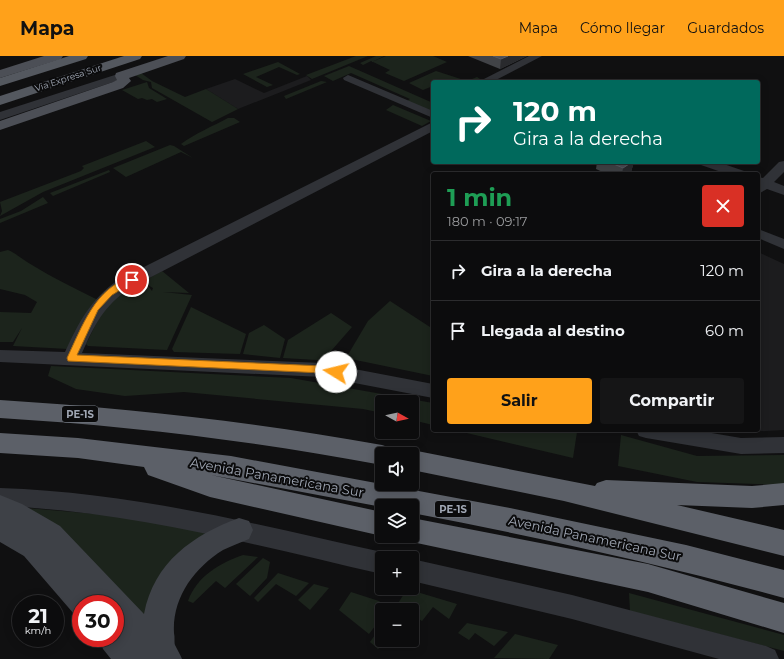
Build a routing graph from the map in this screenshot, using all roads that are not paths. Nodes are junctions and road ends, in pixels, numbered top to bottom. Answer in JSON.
{"nodes":[{"id":1,"x":57,"y":56,"type":"edge"},
{"id":2,"x":66,"y":56,"type":"edge"},
{"id":3,"x":82,"y":56,"type":"edge"},
{"id":4,"x":136,"y":56,"type":"edge"},
{"id":5,"x":144,"y":56,"type":"edge"},
{"id":6,"x":180,"y":56,"type":"edge"},
{"id":7,"x":537,"y":56,"type":"edge"},
{"id":8,"x":42,"y":61,"type":"junction"},
{"id":9,"x":0,"y":74,"type":"edge"},
{"id":10,"x":121,"y":76,"type":"junction"},
{"id":11,"x":348,"y":78,"type":"dead end"},
{"id":12,"x":487,"y":80,"type":"edge"},
{"id":13,"x":0,"y":82,"type":"edge"},
{"id":14,"x":99,"y":83,"type":"junction"},
{"id":15,"x":0,"y":101,"type":"edge"},
{"id":16,"x":431,"y":114,"type":"edge"},
{"id":17,"x":0,"y":116,"type":"edge"},
{"id":18,"x":0,"y":126,"type":"edge"},
{"id":19,"x":431,"y":127,"type":"edge"},
{"id":20,"x":712,"y":164,"type":"edge"},
{"id":21,"x":784,"y":164,"type":"edge"},
{"id":22,"x":734,"y":172,"type":"edge"},
{"id":23,"x":760,"y":185,"type":"edge"},
{"id":24,"x":784,"y":191,"type":"edge"},
{"id":25,"x":760,"y":234,"type":"edge"},
{"id":26,"x":784,"y":244,"type":"edge"},
{"id":27,"x":0,"y":356,"type":"edge"},
{"id":28,"x":71,"y":358,"type":"junction"},
{"id":29,"x":431,"y":391,"type":"edge"},
{"id":30,"x":0,"y":409,"type":"edge"},
{"id":31,"x":658,"y":432,"type":"edge"},
{"id":32,"x":0,"y":443,"type":"edge"},
{"id":33,"x":784,"y":445,"type":"edge"},
{"id":34,"x":78,"y":448,"type":"junction"},
{"id":35,"x":119,"y":453,"type":"junction"},
{"id":36,"x":375,"y":454,"type":"edge"},
{"id":37,"x":0,"y":456,"type":"edge"},
{"id":38,"x":419,"y":461,"type":"edge"},
{"id":39,"x":564,"y":490,"type":"junction"},
{"id":40,"x":784,"y":494,"type":"edge"},
{"id":41,"x":0,"y":497,"type":"edge"},
{"id":42,"x":0,"y":508,"type":"edge"},
{"id":43,"x":375,"y":522,"type":"edge"},
{"id":44,"x":0,"y":528,"type":"edge"},
{"id":45,"x":239,"y":530,"type":"junction"},
{"id":46,"x":419,"y":531,"type":"edge"},
{"id":47,"x":784,"y":542,"type":"edge"},
{"id":48,"x":375,"y":561,"type":"edge"},
{"id":49,"x":419,"y":572,"type":"edge"},
{"id":50,"x":784,"y":584,"type":"edge"},
{"id":51,"x":77,"y":595,"type":"edge"},
{"id":52,"x":784,"y":618,"type":"edge"},
{"id":53,"x":121,"y":647,"type":"edge"},
{"id":54,"x":163,"y":656,"type":"edge"},
{"id":55,"x":130,"y":659,"type":"edge"},
{"id":56,"x":766,"y":659,"type":"edge"}],
"edges":[{"from":1,"to":8,"type":"main road"},
{"from":2,"to":8,"type":"highway"},
{"from":3,"to":13,"type":"highway","name":"Via Expresa Sur"},
{"from":4,"to":15,"type":"highway","name":"Via Expresa Sur"},
{"from":5,"to":14,"type":"highway"},
{"from":6,"to":10,"type":"main road"},
{"from":7,"to":12,"type":"street"},
{"from":8,"to":9,"type":"main road"},
{"from":10,"to":14,"type":"street"},
{"from":10,"to":18,"type":"main road"},
{"from":11,"to":16,"type":"street"},
{"from":14,"to":17,"type":"street"},
{"from":19,"to":28,"type":"street"},
{"from":20,"to":22,"type":"street"},
{"from":21,"to":23,"type":"street"},
{"from":23,"to":24,"type":"street"},
{"from":25,"to":26,"type":"street"},
{"from":27,"to":28,"type":"street"},
{"from":28,"to":29,"type":"street"},
{"from":30,"to":36,"type":"highway","number":"PE-1S"},
{"from":31,"to":33,"type":"street"},
{"from":32,"to":34,"type":"highway","name":"Avenida Panamericana Sur","number":"PE-1S"},
{"from":34,"to":35,"type":"highway","name":"Avenida Panamericana Sur","number":"PE-1S"},
{"from":34,"to":37,"type":"highway"},
{"from":35,"to":43,"type":"highway"},
{"from":35,"to":50,"type":"highway","name":"Avenida Panamericana Sur","number":"PE-1S"},
{"from":38,"to":39,"type":"highway"},
{"from":39,"to":40,"type":"highway"},
{"from":39,"to":47,"type":"highway"},
{"from":41,"to":45,"type":"street"},
{"from":42,"to":54,"type":"main road"},
{"from":44,"to":51,"type":"main road"},
{"from":45,"to":48,"type":"street"},
{"from":45,"to":54,"type":"main road"},
{"from":46,"to":52,"type":"highway"},
{"from":49,"to":56,"type":"street"},
{"from":53,"to":55,"type":"main road"}]}
